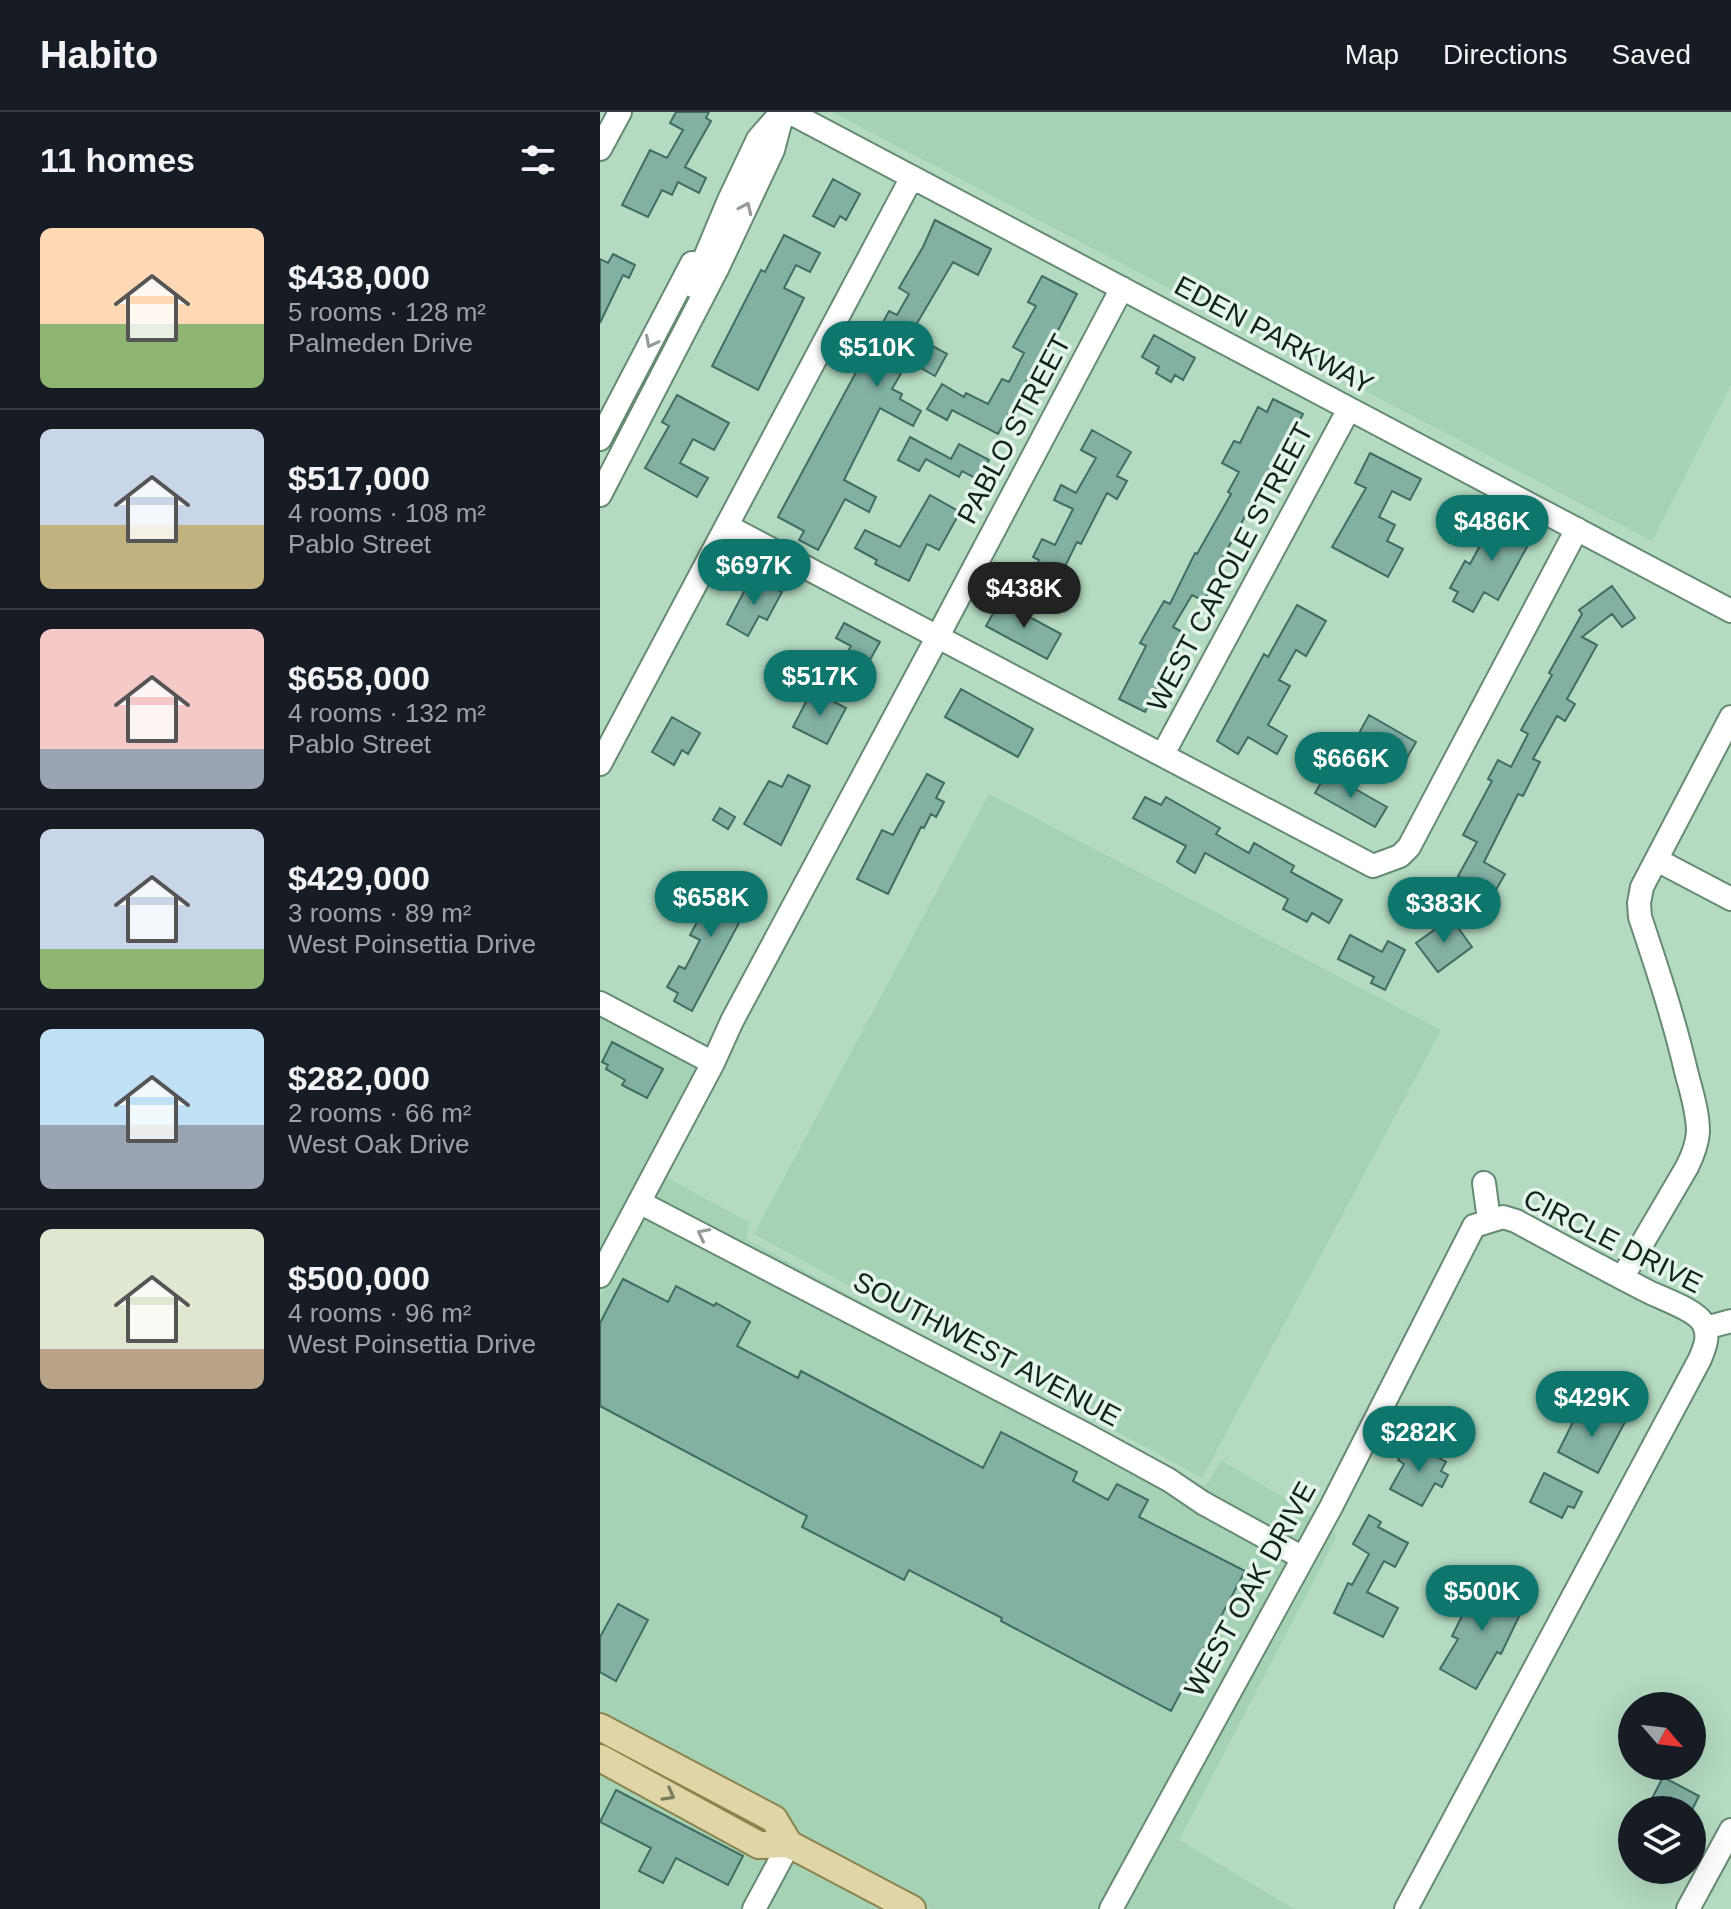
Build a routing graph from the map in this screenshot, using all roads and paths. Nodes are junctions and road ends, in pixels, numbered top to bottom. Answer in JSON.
{"nodes":[{"id":1,"x":620,"y":112,"type":"edge"},
{"id":2,"x":784,"y":112,"type":"edge"},
{"id":3,"x":600,"y":149,"type":"edge"},
{"id":4,"x":912,"y":177,"type":"junction"},
{"id":5,"x":729,"y":200,"type":"junction"},
{"id":6,"x":1122,"y":288,"type":"junction"},
{"id":7,"x":660,"y":377,"type":"junction"},
{"id":8,"x":1349,"y":409,"type":"junction"},
{"id":9,"x":600,"y":439,"type":"edge"},
{"id":10,"x":600,"y":495,"type":"edge"},
{"id":11,"x":727,"y":526,"type":"junction"},
{"id":12,"x":1577,"y":529,"type":"junction"},
{"id":13,"x":1731,"y":611,"type":"edge"},
{"id":14,"x":938,"y":636,"type":"junction"},
{"id":15,"x":1731,"y":717,"type":"edge"},
{"id":16,"x":1163,"y":754,"type":"junction"},
{"id":17,"x":600,"y":764,"type":"edge"},
{"id":18,"x":1657,"y":860,"type":"junction"},
{"id":19,"x":1731,"y":899,"type":"edge"},
{"id":20,"x":600,"y":1003,"type":"edge"},
{"id":21,"x":713,"y":1063,"type":"junction"},
{"id":22,"x":1484,"y":1183,"type":"dead end"},
{"id":23,"x":639,"y":1202,"type":"junction"},
{"id":24,"x":1489,"y":1220,"type":"junction"},
{"id":25,"x":600,"y":1276,"type":"edge"},
{"id":26,"x":1622,"y":1278,"type":"junction"},
{"id":27,"x":1731,"y":1321,"type":"edge"},
{"id":28,"x":1705,"y":1328,"type":"junction"},
{"id":29,"x":1303,"y":1558,"type":"junction"},
{"id":30,"x":603,"y":1735,"type":"edge"},
{"id":31,"x":600,"y":1758,"type":"edge"},
{"id":32,"x":1731,"y":1830,"type":"edge"},
{"id":33,"x":789,"y":1844,"type":"junction"},
{"id":34,"x":754,"y":1909,"type":"edge"},
{"id":35,"x":912,"y":1909,"type":"edge"},
{"id":36,"x":1111,"y":1909,"type":"edge"},
{"id":37,"x":1406,"y":1909,"type":"edge"},
{"id":38,"x":1688,"y":1909,"type":"edge"}],
"edges":[{"from":1,"to":3,"type":"street"},
{"from":2,"to":4,"type":"street","name":"EDEN PARKWAY"},
{"from":2,"to":5,"type":"street"},
{"from":7,"to":2,"type":"street","one_way":true},
{"from":4,"to":6,"type":"street","name":"EDEN PARKWAY"},
{"from":4,"to":11,"type":"street"},
{"from":5,"to":7,"type":"street"},
{"from":5,"to":9,"type":"street","one_way":true},
{"from":6,"to":8,"type":"street","name":"EDEN PARKWAY"},
{"from":6,"to":14,"type":"street","name":"PABLO STREET"},
{"from":7,"to":10,"type":"street"},
{"from":8,"to":12,"type":"street","name":"EDEN PARKWAY"},
{"from":8,"to":16,"type":"street","name":"WEST CAROLE STREET"},
{"from":11,"to":14,"type":"street"},
{"from":11,"to":17,"type":"street"},
{"from":12,"to":13,"type":"street","name":"EDEN PARKWAY"},
{"from":12,"to":16,"type":"street"},
{"from":14,"to":16,"type":"street"},
{"from":14,"to":21,"type":"street","name":"PABLO STREET"},
{"from":15,"to":18,"type":"street"},
{"from":18,"to":19,"type":"street"},
{"from":18,"to":26,"type":"street"},
{"from":20,"to":21,"type":"street"},
{"from":21,"to":23,"type":"street","name":"PABLO STREET"},
{"from":22,"to":24,"type":"street"},
{"from":23,"to":25,"type":"street","name":"PABLO STREET"},
{"from":29,"to":23,"type":"street","name":"SOUTHWEST AVENUE","one_way":true},
{"from":24,"to":26,"type":"street","name":"CIRCLE DRIVE"},
{"from":24,"to":29,"type":"street","name":"WEST OAK DRIVE"},
{"from":26,"to":28,"type":"street","name":"CIRCLE DRIVE"},
{"from":27,"to":28,"type":"street"},
{"from":28,"to":37,"type":"street"},
{"from":29,"to":36,"type":"street","name":"WEST OAK DRIVE"},
{"from":30,"to":33,"type":"main road"},
{"from":31,"to":33,"type":"main road","one_way":true},
{"from":32,"to":38,"type":"street"},
{"from":33,"to":34,"type":"street"},
{"from":33,"to":35,"type":"main road"}]}
